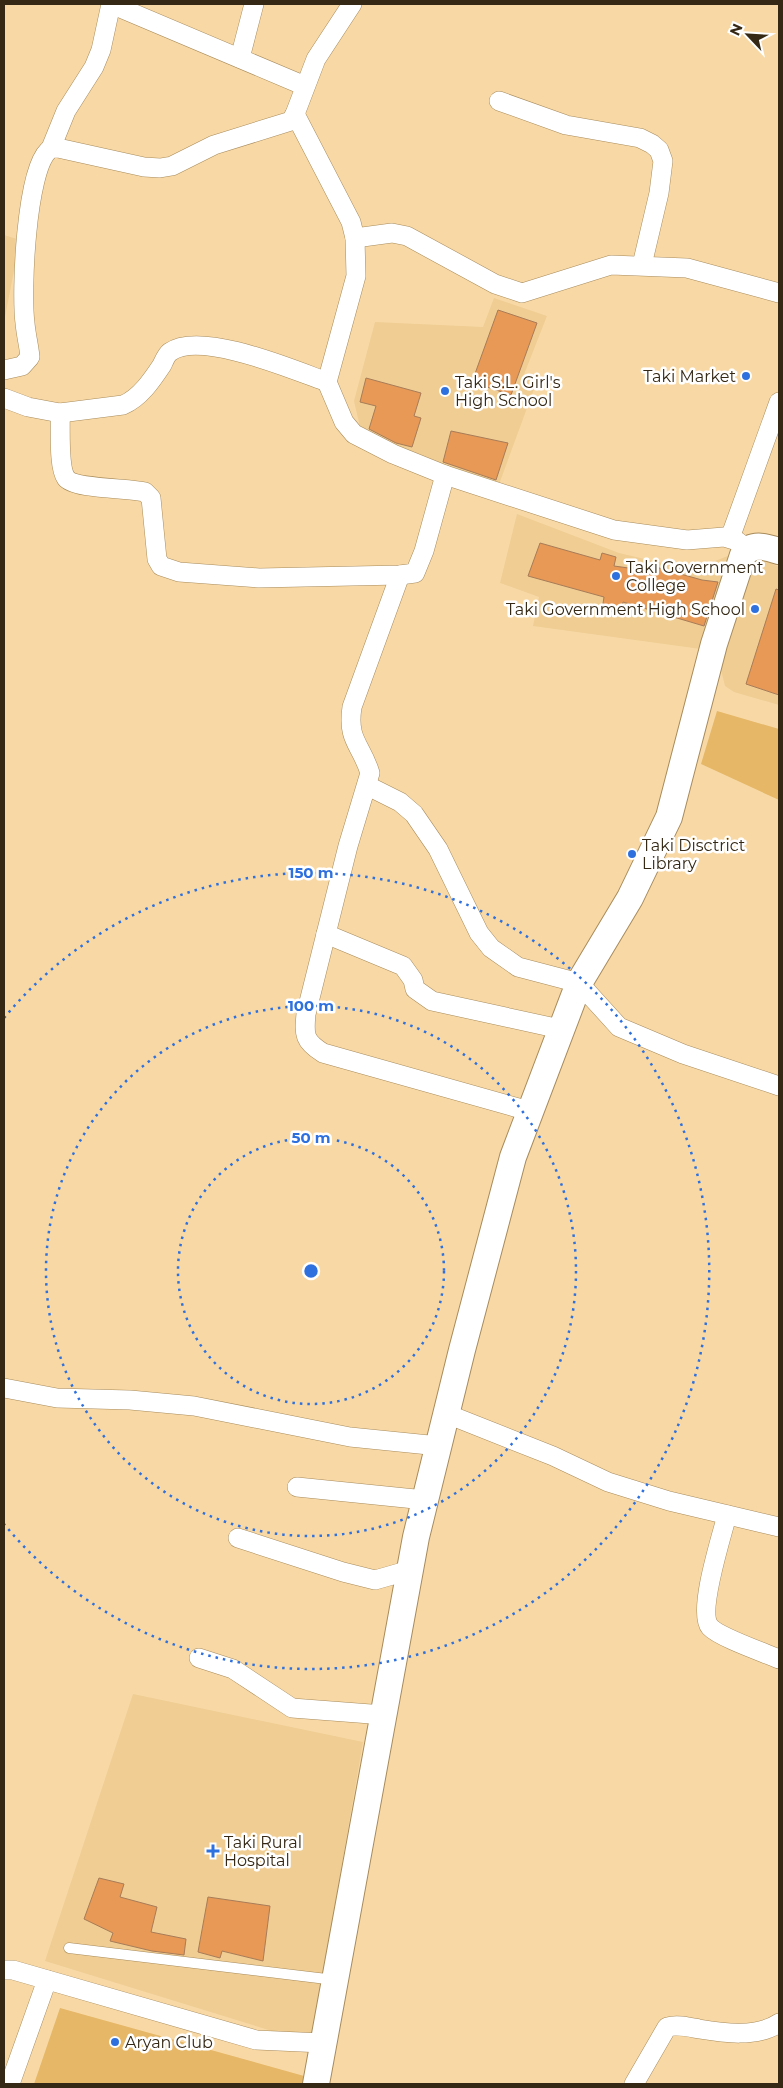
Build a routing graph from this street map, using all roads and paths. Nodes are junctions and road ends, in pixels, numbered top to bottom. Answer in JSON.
{"nodes":[{"id":1,"x":111,"y":4,"type":"edge"},
{"id":2,"x":254,"y":4,"type":"edge"},
{"id":3,"x":352,"y":4,"type":"edge"},
{"id":4,"x":240,"y":58,"type":"junction"},
{"id":5,"x":305,"y":86,"type":"junction"},
{"id":6,"x":499,"y":101,"type":"dead end"},
{"id":7,"x":296,"y":114,"type":"junction"},
{"id":8,"x":52,"y":148,"type":"junction"},
{"id":9,"x":355,"y":238,"type":"junction"},
{"id":10,"x":642,"y":265,"type":"junction"},
{"id":11,"x":779,"y":293,"type":"edge"},
{"id":12,"x":4,"y":370,"type":"edge"},
{"id":13,"x":327,"y":382,"type":"junction"},
{"id":14,"x":4,"y":398,"type":"edge"},
{"id":15,"x":779,"y":402,"type":"edge"},
{"id":16,"x":60,"y":413,"type":"junction"},
{"id":17,"x":445,"y":475,"type":"junction"},
{"id":18,"x":739,"y":544,"type":"junction"},
{"id":19,"x":779,"y":551,"type":"edge"},
{"id":20,"x":400,"y":575,"type":"junction"},
{"id":21,"x":368,"y":786,"type":"junction"},
{"id":22,"x":326,"y":934,"type":"junction"},
{"id":23,"x":579,"y":983,"type":"junction"},
{"id":24,"x":560,"y":1029,"type":"junction"},
{"id":25,"x":779,"y":1086,"type":"edge"},
{"id":26,"x":530,"y":1111,"type":"junction"},
{"id":27,"x":4,"y":1388,"type":"edge"},
{"id":28,"x":447,"y":1414,"type":"junction"},
{"id":29,"x":439,"y":1446,"type":"junction"},
{"id":30,"x":297,"y":1487,"type":"dead end"},
{"id":31,"x":425,"y":1500,"type":"junction"},
{"id":32,"x":726,"y":1515,"type":"junction"},
{"id":33,"x":779,"y":1527,"type":"edge"},
{"id":34,"x":238,"y":1538,"type":"dead end"},
{"id":35,"x":410,"y":1570,"type":"junction"},
{"id":36,"x":199,"y":1658,"type":"dead end"},
{"id":37,"x":779,"y":1659,"type":"edge"},
{"id":38,"x":384,"y":1715,"type":"junction"},
{"id":39,"x":69,"y":1948,"type":"dead end"},
{"id":40,"x":4,"y":1970,"type":"edge"},
{"id":41,"x":47,"y":1980,"type":"junction"},
{"id":42,"x":335,"y":1980,"type":"junction"},
{"id":43,"x":779,"y":2022,"type":"edge"},
{"id":44,"x":323,"y":2043,"type":"junction"},
{"id":45,"x":10,"y":2084,"type":"edge"},
{"id":46,"x":316,"y":2084,"type":"edge"},
{"id":47,"x":634,"y":2084,"type":"edge"}],
"edges":[{"from":1,"to":4,"type":"street"},
{"from":1,"to":8,"type":"street"},
{"from":2,"to":4,"type":"street"},
{"from":3,"to":5,"type":"street"},
{"from":4,"to":5,"type":"street"},
{"from":5,"to":7,"type":"street"},
{"from":6,"to":10,"type":"street"},
{"from":7,"to":8,"type":"street"},
{"from":7,"to":9,"type":"street"},
{"from":8,"to":12,"type":"street"},
{"from":9,"to":10,"type":"street"},
{"from":9,"to":13,"type":"street"},
{"from":10,"to":11,"type":"street"},
{"from":13,"to":16,"type":"street"},
{"from":13,"to":17,"type":"street"},
{"from":14,"to":16,"type":"street"},
{"from":15,"to":18,"type":"street"},
{"from":16,"to":20,"type":"street"},
{"from":17,"to":18,"type":"street"},
{"from":17,"to":20,"type":"street"},
{"from":18,"to":19,"type":"street"},
{"from":18,"to":23,"type":"street"},
{"from":20,"to":21,"type":"street"},
{"from":21,"to":22,"type":"street"},
{"from":21,"to":23,"type":"street"},
{"from":22,"to":24,"type":"street"},
{"from":22,"to":26,"type":"street"},
{"from":23,"to":24,"type":"street"},
{"from":23,"to":25,"type":"street"},
{"from":24,"to":26,"type":"street"},
{"from":26,"to":28,"type":"street"},
{"from":27,"to":29,"type":"street"},
{"from":28,"to":29,"type":"street"},
{"from":28,"to":32,"type":"street"},
{"from":29,"to":31,"type":"street"},
{"from":30,"to":31,"type":"street"},
{"from":31,"to":35,"type":"street"},
{"from":32,"to":33,"type":"street"},
{"from":32,"to":37,"type":"street"},
{"from":34,"to":35,"type":"street"},
{"from":35,"to":38,"type":"street"},
{"from":36,"to":38,"type":"street"},
{"from":38,"to":42,"type":"street"},
{"from":39,"to":42,"type":"lane"},
{"from":40,"to":41,"type":"street"},
{"from":41,"to":44,"type":"street"},
{"from":41,"to":45,"type":"street"},
{"from":42,"to":44,"type":"street"},
{"from":43,"to":47,"type":"street"},
{"from":44,"to":46,"type":"street"}]}
